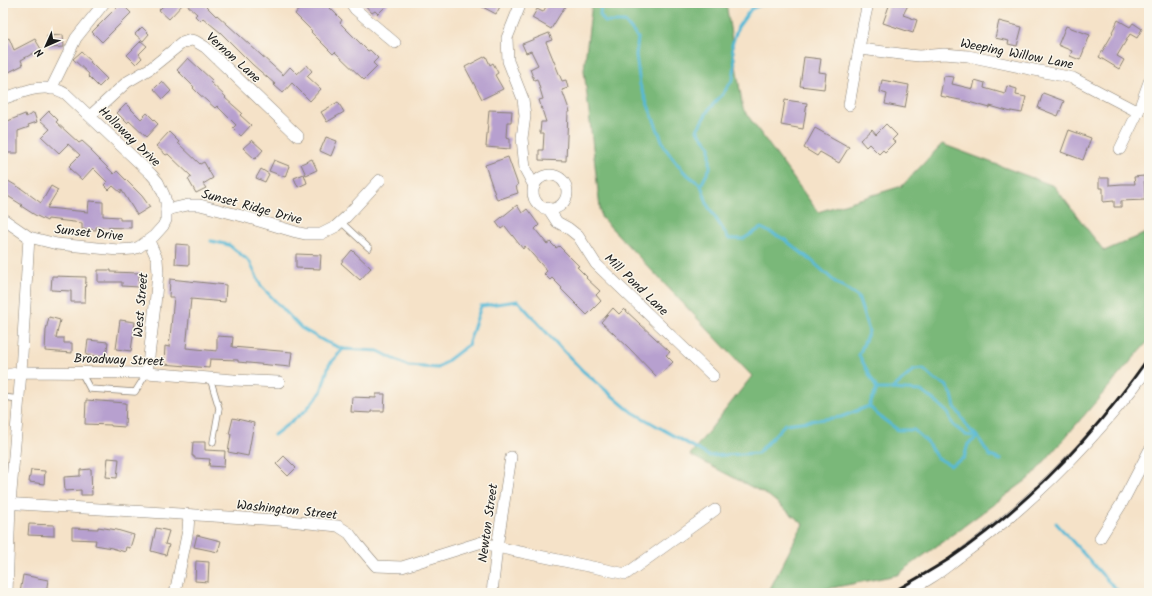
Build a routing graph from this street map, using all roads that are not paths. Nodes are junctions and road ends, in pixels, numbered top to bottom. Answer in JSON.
{"nodes":[{"id":1,"x":104,"y":3,"type":"edge"},
{"id":2,"x":351,"y":3,"type":"edge"},
{"id":3,"x":521,"y":3,"type":"edge"},
{"id":4,"x":868,"y":3,"type":"edge"},
{"id":5,"x":395,"y":43,"type":"dead end"},
{"id":6,"x":860,"y":48,"type":"junction"},
{"id":7,"x":1149,"y":82,"type":"edge"},
{"id":8,"x":51,"y":89,"type":"junction"},
{"id":9,"x":3,"y":100,"type":"edge"},
{"id":10,"x":849,"y":105,"type":"dead end"},
{"id":11,"x":1138,"y":112,"type":"junction"},
{"id":12,"x":90,"y":116,"type":"junction"},
{"id":13,"x":298,"y":136,"type":"dead end"},
{"id":14,"x":1120,"y":149,"type":"dead end"},
{"id":15,"x":380,"y":180,"type":"dead end"},
{"id":16,"x":534,"y":186,"type":"junction"},
{"id":17,"x":548,"y":208,"type":"junction"},
{"id":18,"x":166,"y":215,"type":"junction"},
{"id":19,"x":3,"y":219,"type":"edge"},
{"id":20,"x":341,"y":222,"type":"junction"},
{"id":21,"x":29,"y":237,"type":"junction"},
{"id":22,"x":149,"y":241,"type":"junction"},
{"id":23,"x":369,"y":248,"type":"dead end"},
{"id":24,"x":1149,"y":367,"type":"edge"},
{"id":25,"x":21,"y":372,"type":"junction"},
{"id":26,"x":81,"y":372,"type":"junction"},
{"id":27,"x":148,"y":373,"type":"junction"},
{"id":28,"x":3,"y":374,"type":"edge"},
{"id":29,"x":713,"y":376,"type":"dead end"},
{"id":30,"x":210,"y":378,"type":"junction"},
{"id":31,"x":279,"y":382,"type":"dead end"},
{"id":32,"x":3,"y":397,"type":"edge"},
{"id":33,"x":19,"y":399,"type":"junction"},
{"id":34,"x":214,"y":442,"type":"dead end"},
{"id":35,"x":1149,"y":451,"type":"edge"},
{"id":36,"x":511,"y":457,"type":"dead end"},
{"id":37,"x":6,"y":503,"type":"edge"},
{"id":38,"x":715,"y":510,"type":"dead end"},
{"id":39,"x":189,"y":515,"type":"junction"},
{"id":40,"x":1100,"y":538,"type":"dead end"},
{"id":41,"x":497,"y":547,"type":"junction"},
{"id":42,"x":6,"y":593,"type":"edge"},
{"id":43,"x":175,"y":593,"type":"edge"},
{"id":44,"x":492,"y":593,"type":"edge"},
{"id":45,"x":903,"y":593,"type":"edge"}],
"edges":[{"from":1,"to":8,"type":"street"},
{"from":2,"to":5,"type":"street"},
{"from":3,"to":16,"type":"street","name":"Mill Pond Lane"},
{"from":4,"to":6,"type":"street"},
{"from":6,"to":10,"type":"street"},
{"from":6,"to":11,"type":"street","name":"Weeping Willow Lane"},
{"from":7,"to":11,"type":"street"},
{"from":8,"to":9,"type":"street","name":"Holloway Drive"},
{"from":8,"to":12,"type":"street","name":"Holloway Drive"},
{"from":11,"to":14,"type":"street"},
{"from":12,"to":13,"type":"street","name":"Vernon Lane"},
{"from":12,"to":18,"type":"street","name":"Holloway Drive"},
{"from":15,"to":20,"type":"street","name":"Sunset Ridge Drive"},
{"from":16,"to":17,"type":"street","name":"Mill Pond Lane"},
{"from":16,"to":17,"type":"street"},
{"from":17,"to":29,"type":"street","name":"Mill Pond Lane"},
{"from":18,"to":20,"type":"street","name":"Sunset Ridge Drive"},
{"from":18,"to":22,"type":"street","name":"Sunset Drive"},
{"from":19,"to":21,"type":"street","name":"Sunset Drive"},
{"from":20,"to":23,"type":"lane"},
{"from":21,"to":22,"type":"street","name":"Sunset Drive"},
{"from":21,"to":25,"type":"street"},
{"from":22,"to":27,"type":"street","name":"West Street"},
{"from":24,"to":45,"type":"street"},
{"from":25,"to":26,"type":"street","name":"Broadway Street"},
{"from":25,"to":28,"type":"street","name":"Broadway Street"},
{"from":25,"to":33,"type":"street"},
{"from":26,"to":27,"type":"street","name":"Broadway Street"},
{"from":26,"to":27,"type":"lane"},
{"from":27,"to":30,"type":"street","name":"Broadway Street"},
{"from":30,"to":31,"type":"street","name":"Broadway Street"},
{"from":30,"to":34,"type":"lane"},
{"from":32,"to":33,"type":"lane"},
{"from":33,"to":37,"type":"street"},
{"from":35,"to":40,"type":"street"},
{"from":36,"to":41,"type":"street","name":"Newton Street"},
{"from":37,"to":39,"type":"street","name":"Washington Street"},
{"from":37,"to":42,"type":"street"},
{"from":38,"to":41,"type":"street","name":"Washington Street"},
{"from":39,"to":41,"type":"street","name":"Washington Street"},
{"from":39,"to":43,"type":"street"},
{"from":41,"to":44,"type":"street","name":"Newton Street"}]}
